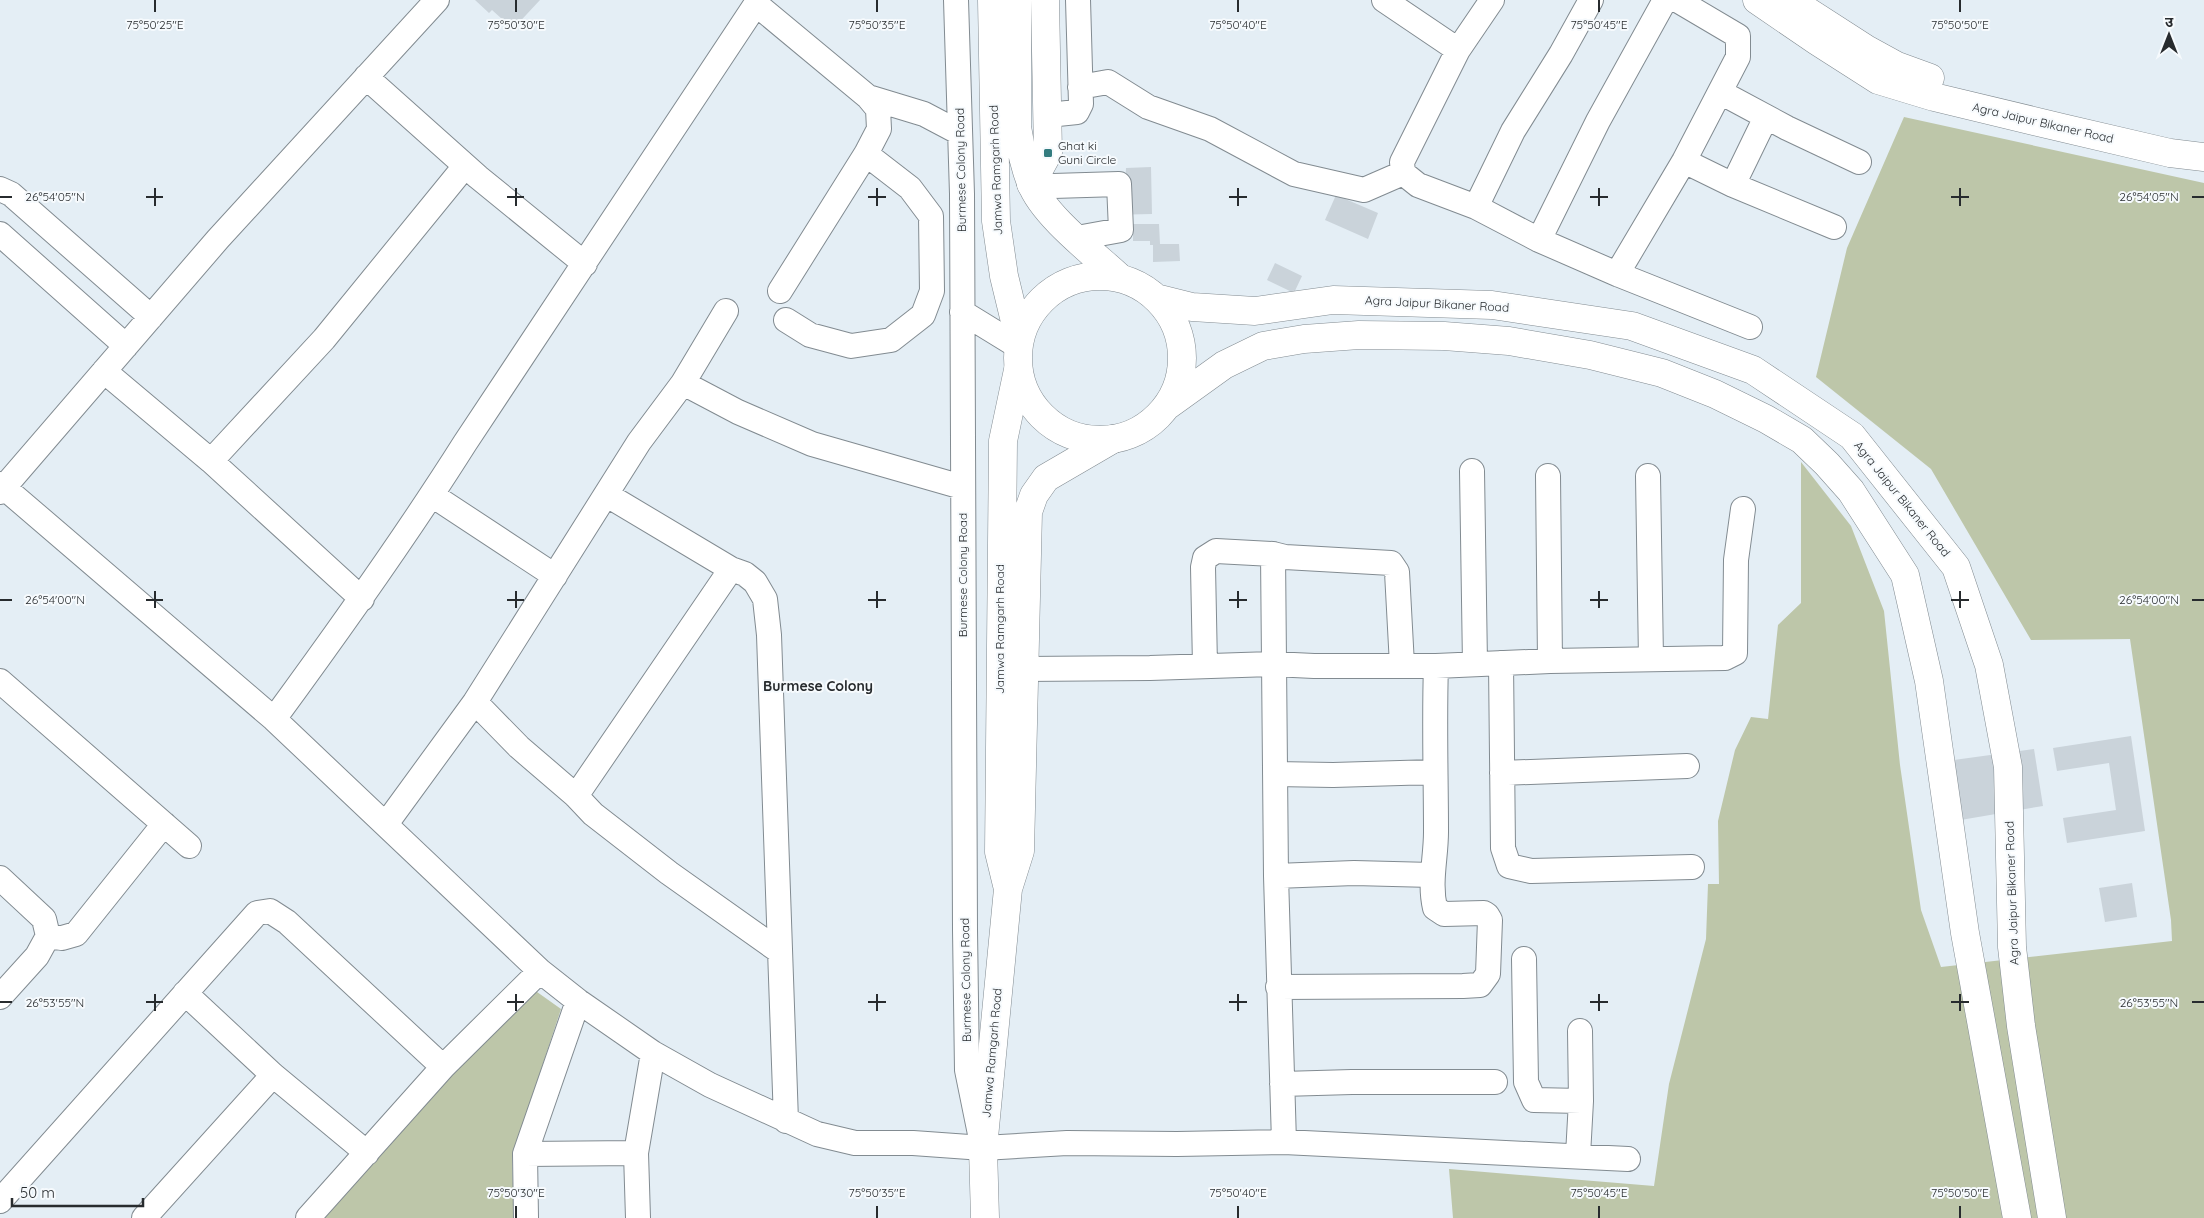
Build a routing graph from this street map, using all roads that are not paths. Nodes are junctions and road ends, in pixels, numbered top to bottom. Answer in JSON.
{"nodes":[{"id":1,"x":437,"y":0,"type":"edge"},
{"id":2,"x":956,"y":0,"type":"edge"},
{"id":3,"x":992,"y":0,"type":"edge"},
{"id":4,"x":1017,"y":0,"type":"edge"},
{"id":5,"x":1045,"y":0,"type":"edge"},
{"id":6,"x":1078,"y":0,"type":"edge"},
{"id":7,"x":1384,"y":0,"type":"edge"},
{"id":8,"x":1492,"y":0,"type":"edge"},
{"id":9,"x":1591,"y":0,"type":"edge"},
{"id":10,"x":1665,"y":0,"type":"edge"},
{"id":11,"x":1677,"y":0,"type":"edge"},
{"id":12,"x":1757,"y":0,"type":"edge"},
{"id":13,"x":1790,"y":0,"type":"edge"},
{"id":14,"x":755,"y":1,"type":"edge"},
{"id":15,"x":1458,"y":50,"type":"junction"},
{"id":16,"x":366,"y":77,"type":"junction"},
{"id":17,"x":1080,"y":87,"type":"junction"},
{"id":18,"x":1720,"y":92,"type":"junction"},
{"id":19,"x":868,"y":98,"type":"junction"},
{"id":20,"x":1048,"y":115,"type":"junction"},
{"id":21,"x":1766,"y":117,"type":"junction"},
{"id":22,"x":960,"y":133,"type":"junction"},
{"id":23,"x":2204,"y":138,"type":"edge"},
{"id":24,"x":866,"y":154,"type":"junction"},
{"id":25,"x":2204,"y":157,"type":"edge"},
{"id":26,"x":1684,"y":161,"type":"junction"},
{"id":27,"x":1859,"y":162,"type":"dead end"},
{"id":28,"x":465,"y":166,"type":"junction"},
{"id":29,"x":1403,"y":173,"type":"junction"},
{"id":30,"x":1031,"y":184,"type":"junction"},
{"id":31,"x":1733,"y":185,"type":"junction"},
{"id":32,"x":0,"y":188,"type":"edge"},
{"id":33,"x":1476,"y":207,"type":"junction"},
{"id":34,"x":1834,"y":227,"type":"dead end"},
{"id":35,"x":0,"y":234,"type":"edge"},
{"id":36,"x":1077,"y":238,"type":"junction"},
{"id":37,"x":1539,"y":240,"type":"junction"},
{"id":38,"x":585,"y":264,"type":"junction"},
{"id":39,"x":1617,"y":274,"type":"junction"},
{"id":40,"x":1119,"y":277,"type":"junction"},
{"id":41,"x":780,"y":291,"type":"dead end"},
{"id":42,"x":1156,"y":298,"type":"junction"},
{"id":43,"x":726,"y":311,"type":"dead end"},
{"id":44,"x":962,"y":312,"type":"junction"},
{"id":45,"x":151,"y":317,"type":"junction"},
{"id":46,"x":786,"y":320,"type":"dead end"},
{"id":47,"x":1750,"y":327,"type":"dead end"},
{"id":48,"x":126,"y":346,"type":"junction"},
{"id":49,"x":1019,"y":352,"type":"junction"},
{"id":50,"x":104,"y":371,"type":"junction"},
{"id":51,"x":683,"y":383,"type":"junction"},
{"id":52,"x":1167,"y":406,"type":"junction"},
{"id":53,"x":1113,"y":439,"type":"junction"},
{"id":54,"x":211,"y":461,"type":"junction"},
{"id":55,"x":1472,"y":471,"type":"dead end"},
{"id":56,"x":1548,"y":476,"type":"dead end"},
{"id":57,"x":1648,"y":476,"type":"dead end"},
{"id":58,"x":962,"y":487,"type":"junction"},
{"id":59,"x":1,"y":488,"type":"edge"},
{"id":60,"x":432,"y":495,"type":"junction"},
{"id":61,"x":606,"y":495,"type":"junction"},
{"id":62,"x":1742,"y":509,"type":"dead end"},
{"id":63,"x":1273,"y":554,"type":"junction"},
{"id":64,"x":731,"y":569,"type":"junction"},
{"id":65,"x":555,"y":576,"type":"junction"},
{"id":66,"x":362,"y":598,"type":"junction"},
{"id":67,"x":1651,"y":658,"type":"junction"},
{"id":68,"x":1550,"y":660,"type":"junction"},
{"id":69,"x":1273,"y":664,"type":"junction"},
{"id":70,"x":1475,"y":664,"type":"junction"},
{"id":71,"x":1501,"y":664,"type":"junction"},
{"id":72,"x":1402,"y":665,"type":"junction"},
{"id":73,"x":1206,"y":666,"type":"junction"},
{"id":74,"x":1436,"y":666,"type":"junction"},
{"id":75,"x":1024,"y":669,"type":"junction"},
{"id":76,"x":0,"y":681,"type":"edge"},
{"id":77,"x":475,"y":702,"type":"junction"},
{"id":78,"x":274,"y":719,"type":"junction"},
{"id":79,"x":1687,"y":766,"type":"dead end"},
{"id":80,"x":1434,"y":772,"type":"junction"},
{"id":81,"x":1502,"y":773,"type":"junction"},
{"id":82,"x":1275,"y":774,"type":"junction"},
{"id":83,"x":576,"y":796,"type":"junction"},
{"id":84,"x":164,"y":824,"type":"junction"},
{"id":85,"x":386,"y":824,"type":"junction"},
{"id":86,"x":188,"y":846,"type":"dead end"},
{"id":87,"x":1692,"y":867,"type":"dead end"},
{"id":88,"x":1432,"y":874,"type":"junction"},
{"id":89,"x":1276,"y":876,"type":"junction"},
{"id":90,"x":0,"y":878,"type":"edge"},
{"id":91,"x":1008,"y":889,"type":"junction"},
{"id":92,"x":48,"y":936,"type":"junction"},
{"id":93,"x":779,"y":951,"type":"junction"},
{"id":94,"x":1524,"y":959,"type":"dead end"},
{"id":95,"x":540,"y":971,"type":"junction"},
{"id":96,"x":1278,"y":987,"type":"junction"},
{"id":97,"x":185,"y":993,"type":"junction"},
{"id":98,"x":0,"y":997,"type":"edge"},
{"id":99,"x":578,"y":1001,"type":"junction"},
{"id":100,"x":1580,"y":1031,"type":"dead end"},
{"id":101,"x":653,"y":1053,"type":"junction"},
{"id":102,"x":443,"y":1067,"type":"junction"},
{"id":103,"x":273,"y":1076,"type":"junction"},
{"id":104,"x":1495,"y":1082,"type":"dead end"},
{"id":105,"x":1282,"y":1084,"type":"junction"},
{"id":106,"x":1581,"y":1101,"type":"junction"},
{"id":107,"x":786,"y":1121,"type":"junction"},
{"id":108,"x":1284,"y":1142,"type":"junction"},
{"id":109,"x":983,"y":1148,"type":"junction"},
{"id":110,"x":367,"y":1153,"type":"junction"},
{"id":111,"x":636,"y":1153,"type":"junction"},
{"id":112,"x":525,"y":1154,"type":"junction"},
{"id":113,"x":1578,"y":1155,"type":"junction"},
{"id":114,"x":1628,"y":1159,"type":"dead end"},
{"id":115,"x":0,"y":1201,"type":"edge"},
{"id":116,"x":643,"y":1217,"type":"edge"},
{"id":117,"x":144,"y":1218,"type":"edge"},
{"id":118,"x":308,"y":1218,"type":"edge"},
{"id":119,"x":526,"y":1218,"type":"edge"},
{"id":120,"x":985,"y":1218,"type":"edge"},
{"id":121,"x":2017,"y":1218,"type":"edge"},
{"id":122,"x":2052,"y":1218,"type":"edge"}],
"edges":[{"from":1,"to":16,"type":"street"},
{"from":2,"to":22,"type":"street","name":"Burmese Colony Road"},
{"from":3,"to":49,"type":"main road","name":"Jamwa Ramgarh Road"},
{"from":4,"to":30,"type":"main road"},
{"from":5,"to":20,"type":"main road"},
{"from":6,"to":17,"type":"street"},
{"from":7,"to":15,"type":"street"},
{"from":8,"to":15,"type":"street"},
{"from":9,"to":33,"type":"street"},
{"from":10,"to":37,"type":"street"},
{"from":11,"to":18,"type":"street"},
{"from":12,"to":25,"type":"main road","name":"Agra Jaipur Bikaner Road"},
{"from":13,"to":23,"type":"main road","name":"Agra Jaipur Bikaner Road"},
{"from":14,"to":19,"type":"street"},
{"from":14,"to":38,"type":"street"},
{"from":15,"to":29,"type":"street"},
{"from":16,"to":28,"type":"street"},
{"from":16,"to":45,"type":"street"},
{"from":17,"to":20,"type":"street"},
{"from":17,"to":29,"type":"street"},
{"from":18,"to":21,"type":"street"},
{"from":18,"to":26,"type":"street"},
{"from":19,"to":22,"type":"street"},
{"from":19,"to":24,"type":"street"},
{"from":20,"to":30,"type":"main road"},
{"from":21,"to":27,"type":"street"},
{"from":21,"to":31,"type":"street"},
{"from":22,"to":44,"type":"street","name":"Burmese Colony Road"},
{"from":24,"to":41,"type":"street"},
{"from":24,"to":46,"type":"street"},
{"from":26,"to":31,"type":"street"},
{"from":26,"to":39,"type":"street"},
{"from":28,"to":38,"type":"street"},
{"from":28,"to":54,"type":"street"},
{"from":29,"to":33,"type":"street"},
{"from":30,"to":36,"type":"main road"},
{"from":30,"to":36,"type":"street"},
{"from":31,"to":34,"type":"street"},
{"from":32,"to":45,"type":"street"},
{"from":33,"to":37,"type":"street"},
{"from":35,"to":48,"type":"street"},
{"from":36,"to":40,"type":"main road"},
{"from":37,"to":39,"type":"street"},
{"from":38,"to":60,"type":"street"},
{"from":39,"to":47,"type":"street"},
{"from":40,"to":42,"type":"main road"},
{"from":40,"to":49,"type":"main road"},
{"from":42,"to":52,"type":"main road"},
{"from":42,"to":122,"type":"main road","name":"Agra Jaipur Bikaner Road"},
{"from":43,"to":51,"type":"street"},
{"from":44,"to":49,"type":"street"},
{"from":44,"to":58,"type":"street","name":"Burmese Colony Road"},
{"from":45,"to":48,"type":"street"},
{"from":48,"to":50,"type":"street"},
{"from":49,"to":53,"type":"main road"},
{"from":49,"to":91,"type":"main road","name":"Jamwa Ramgarh Road"},
{"from":50,"to":54,"type":"street"},
{"from":50,"to":59,"type":"street"},
{"from":51,"to":58,"type":"street"},
{"from":51,"to":61,"type":"street"},
{"from":52,"to":53,"type":"main road"},
{"from":52,"to":121,"type":"main road"},
{"from":53,"to":75,"type":"main road","name":"Jamwa Ramgarh Road"},
{"from":54,"to":66,"type":"street"},
{"from":55,"to":70,"type":"street"},
{"from":56,"to":68,"type":"street"},
{"from":57,"to":67,"type":"street"},
{"from":58,"to":109,"type":"street","name":"Burmese Colony Road"},
{"from":59,"to":78,"type":"street"},
{"from":60,"to":65,"type":"street"},
{"from":60,"to":66,"type":"street"},
{"from":61,"to":64,"type":"street"},
{"from":61,"to":65,"type":"street"},
{"from":62,"to":67,"type":"street"},
{"from":63,"to":69,"type":"street"},
{"from":63,"to":72,"type":"street"},
{"from":63,"to":73,"type":"street"},
{"from":64,"to":83,"type":"street"},
{"from":64,"to":93,"type":"street"},
{"from":65,"to":77,"type":"street"},
{"from":66,"to":78,"type":"street"},
{"from":67,"to":68,"type":"street"},
{"from":68,"to":71,"type":"street"},
{"from":69,"to":72,"type":"street"},
{"from":69,"to":73,"type":"street"},
{"from":69,"to":82,"type":"street"},
{"from":70,"to":71,"type":"street"},
{"from":70,"to":74,"type":"street"},
{"from":71,"to":81,"type":"street"},
{"from":72,"to":74,"type":"street"},
{"from":73,"to":75,"type":"street"},
{"from":74,"to":80,"type":"street"},
{"from":75,"to":91,"type":"main road","name":"Jamwa Ramgarh Road"},
{"from":76,"to":84,"type":"street"},
{"from":77,"to":83,"type":"street"},
{"from":77,"to":85,"type":"street"},
{"from":78,"to":85,"type":"street"},
{"from":79,"to":81,"type":"street"},
{"from":80,"to":82,"type":"street"},
{"from":80,"to":88,"type":"street"},
{"from":81,"to":87,"type":"street"},
{"from":82,"to":89,"type":"street"},
{"from":83,"to":93,"type":"street"},
{"from":84,"to":86,"type":"street"},
{"from":84,"to":92,"type":"street"},
{"from":85,"to":95,"type":"street"},
{"from":88,"to":89,"type":"street"},
{"from":88,"to":96,"type":"street"},
{"from":89,"to":96,"type":"street"},
{"from":90,"to":92,"type":"street"},
{"from":91,"to":109,"type":"main road","name":"Jamwa Ramgarh Road"},
{"from":92,"to":98,"type":"street"},
{"from":93,"to":107,"type":"street"},
{"from":94,"to":106,"type":"street"},
{"from":95,"to":99,"type":"street"},
{"from":95,"to":102,"type":"street"},
{"from":96,"to":105,"type":"street"},
{"from":97,"to":102,"type":"street"},
{"from":97,"to":103,"type":"street"},
{"from":97,"to":115,"type":"street"},
{"from":99,"to":101,"type":"street"},
{"from":99,"to":112,"type":"street"},
{"from":100,"to":106,"type":"street"},
{"from":101,"to":107,"type":"street"},
{"from":101,"to":111,"type":"street"},
{"from":102,"to":110,"type":"street"},
{"from":103,"to":110,"type":"street"},
{"from":103,"to":117,"type":"street"},
{"from":104,"to":105,"type":"street"},
{"from":105,"to":108,"type":"street"},
{"from":106,"to":113,"type":"street"},
{"from":107,"to":109,"type":"street"},
{"from":108,"to":109,"type":"street"},
{"from":108,"to":113,"type":"street"},
{"from":109,"to":120,"type":"main road","name":"Jamwa Ramgarh Road"},
{"from":110,"to":118,"type":"street"},
{"from":111,"to":112,"type":"street"},
{"from":111,"to":116,"type":"street"},
{"from":112,"to":119,"type":"street"},
{"from":113,"to":114,"type":"street"}]}
